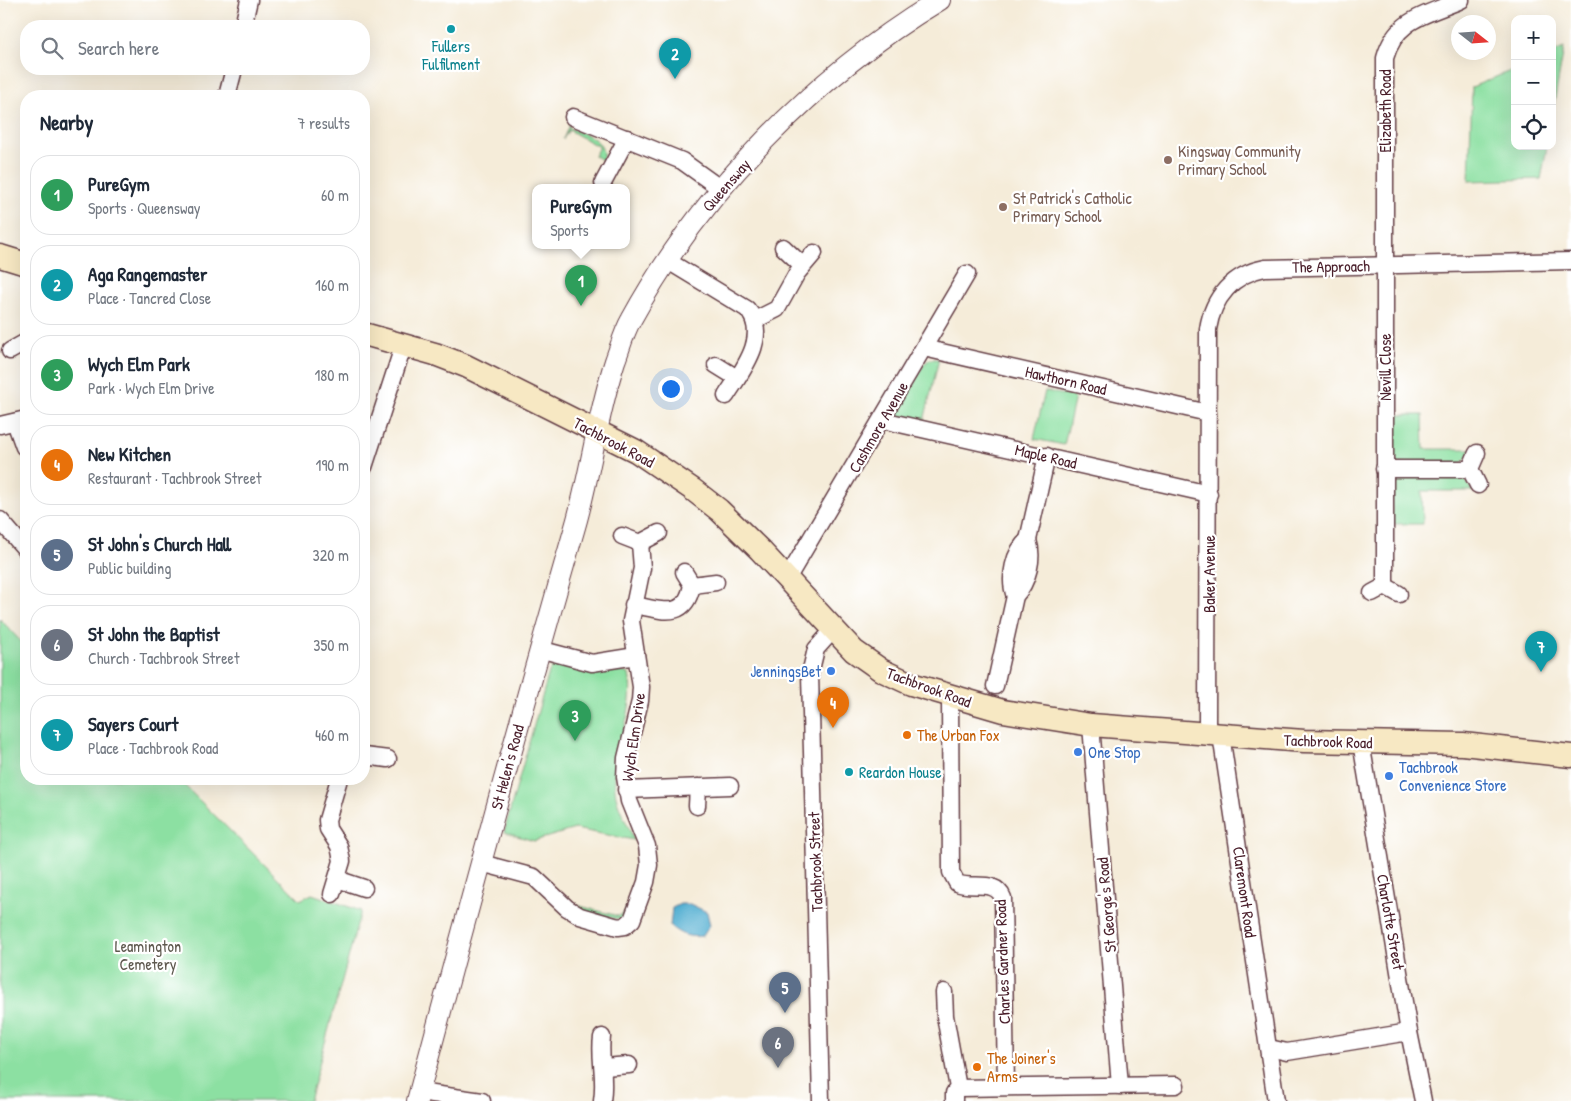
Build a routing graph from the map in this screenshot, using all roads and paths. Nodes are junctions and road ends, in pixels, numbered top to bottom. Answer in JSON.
{"nodes":[{"id":1,"x":249,"y":0,"type":"edge"},
{"id":2,"x":940,"y":0,"type":"edge"},
{"id":3,"x":1461,"y":0,"type":"edge"},
{"id":4,"x":244,"y":20,"type":"edge"},
{"id":5,"x":232,"y":75,"type":"edge"},
{"id":6,"x":229,"y":90,"type":"edge"},
{"id":7,"x":573,"y":117,"type":"dead end"},
{"id":8,"x":627,"y":138,"type":"junction"},
{"id":9,"x":603,"y":183,"type":"dead end"},
{"id":10,"x":721,"y":189,"type":"junction"},
{"id":11,"x":783,"y":246,"type":"dead end"},
{"id":12,"x":814,"y":253,"type":"dead end"},
{"id":13,"x":0,"y":256,"type":"edge"},
{"id":14,"x":668,"y":261,"type":"junction"},
{"id":15,"x":1571,"y":261,"type":"edge"},
{"id":16,"x":20,"y":262,"type":"edge"},
{"id":17,"x":802,"y":265,"type":"junction"},
{"id":18,"x":1385,"y":265,"type":"junction"},
{"id":19,"x":967,"y":274,"type":"dead end"},
{"id":20,"x":755,"y":320,"type":"junction"},
{"id":21,"x":370,"y":336,"type":"edge"},
{"id":22,"x":404,"y":344,"type":"junction"},
{"id":23,"x":20,"y":345,"type":"edge"},
{"id":24,"x":924,"y":348,"type":"junction"},
{"id":25,"x":10,"y":351,"type":"dead end"},
{"id":26,"x":716,"y":365,"type":"dead end"},
{"id":27,"x":737,"y":378,"type":"junction"},
{"id":28,"x":726,"y":396,"type":"dead end"},
{"id":29,"x":1208,"y":413,"type":"junction"},
{"id":30,"x":882,"y":420,"type":"junction"},
{"id":31,"x":14,"y":422,"type":"edge"},
{"id":32,"x":595,"y":432,"type":"junction"},
{"id":33,"x":20,"y":437,"type":"edge"},
{"id":34,"x":370,"y":449,"type":"edge"},
{"id":35,"x":1477,"y":453,"type":"dead end"},
{"id":36,"x":1047,"y":456,"type":"junction"},
{"id":37,"x":1384,"y":469,"type":"junction"},
{"id":38,"x":1470,"y":469,"type":"junction"},
{"id":39,"x":1478,"y":485,"type":"dead end"},
{"id":40,"x":1209,"y":494,"type":"junction"},
{"id":41,"x":0,"y":520,"type":"edge"},
{"id":42,"x":659,"y":533,"type":"dead end"},
{"id":43,"x":622,"y":536,"type":"dead end"},
{"id":44,"x":20,"y":543,"type":"edge"},
{"id":45,"x":640,"y":543,"type":"junction"},
{"id":46,"x":787,"y":580,"type":"junction"},
{"id":47,"x":716,"y":582,"type":"dead end"},
{"id":48,"x":1399,"y":594,"type":"dead end"},
{"id":49,"x":633,"y":605,"type":"junction"},
{"id":50,"x":833,"y":630,"type":"junction"},
{"id":51,"x":539,"y":649,"type":"junction"},
{"id":52,"x":636,"y":656,"type":"junction"},
{"id":53,"x":995,"y":686,"type":"dead end"},
{"id":54,"x":950,"y":697,"type":"junction"},
{"id":55,"x":1091,"y":725,"type":"junction"},
{"id":56,"x":1214,"y":735,"type":"junction"},
{"id":57,"x":1361,"y":742,"type":"junction"},
{"id":58,"x":1571,"y":756,"type":"edge"},
{"id":59,"x":370,"y":757,"type":"edge"},
{"id":60,"x":388,"y":759,"type":"dead end"},
{"id":61,"x":337,"y":785,"type":"edge"},
{"id":62,"x":730,"y":786,"type":"dead end"},
{"id":63,"x":698,"y":787,"type":"junction"},
{"id":64,"x":626,"y":790,"type":"junction"},
{"id":65,"x":697,"y":806,"type":"dead end"},
{"id":66,"x":481,"y":863,"type":"junction"},
{"id":67,"x":364,"y":888,"type":"dead end"},
{"id":68,"x":944,"y":992,"type":"dead end"},
{"id":69,"x":1409,"y":1032,"type":"junction"},
{"id":70,"x":602,"y":1037,"type":"dead end"},
{"id":71,"x":1269,"y":1048,"type":"junction"},
{"id":72,"x":629,"y":1065,"type":"dead end"},
{"id":73,"x":604,"y":1067,"type":"junction"},
{"id":74,"x":1176,"y":1085,"type":"dead end"},
{"id":75,"x":1006,"y":1086,"type":"junction"},
{"id":76,"x":1120,"y":1086,"type":"junction"},
{"id":77,"x":956,"y":1094,"type":"edge"},
{"id":78,"x":418,"y":1096,"type":"edge"},
{"id":79,"x":482,"y":1101,"type":"edge"},
{"id":80,"x":602,"y":1101,"type":"edge"},
{"id":81,"x":821,"y":1101,"type":"edge"},
{"id":82,"x":1276,"y":1101,"type":"edge"},
{"id":83,"x":1422,"y":1101,"type":"edge"}],
"edges":[{"from":1,"to":4,"type":"street"},
{"from":2,"to":10,"type":"street","name":"Queensway"},
{"from":3,"to":18,"type":"street","name":"Elizabeth Road"},
{"from":5,"to":6,"type":"street"},
{"from":7,"to":8,"type":"street"},
{"from":8,"to":9,"type":"street"},
{"from":8,"to":10,"type":"street"},
{"from":10,"to":14,"type":"street","name":"Queensway"},
{"from":11,"to":17,"type":"street"},
{"from":12,"to":17,"type":"street"},
{"from":13,"to":16,"type":"main road"},
{"from":14,"to":20,"type":"street"},
{"from":14,"to":32,"type":"street","name":"Queensway"},
{"from":15,"to":18,"type":"street","name":"The Approach"},
{"from":17,"to":20,"type":"street"},
{"from":18,"to":29,"type":"street","name":"The Approach"},
{"from":18,"to":37,"type":"street","name":"Nevill Close"},
{"from":19,"to":24,"type":"street","name":"Cashmore Avenue"},
{"from":20,"to":27,"type":"street"},
{"from":21,"to":22,"type":"main road","name":"Tachbrook Road"},
{"from":22,"to":32,"type":"main road","name":"Tachbrook Road"},
{"from":22,"to":34,"type":"street"},
{"from":23,"to":25,"type":"street"},
{"from":24,"to":29,"type":"street","name":"Hawthorn Road"},
{"from":24,"to":30,"type":"street","name":"Cashmore Avenue"},
{"from":26,"to":27,"type":"street"},
{"from":27,"to":28,"type":"street"},
{"from":29,"to":40,"type":"street","name":"Baker Avenue"},
{"from":30,"to":36,"type":"street","name":"Maple Road"},
{"from":30,"to":46,"type":"street","name":"Cashmore Avenue"},
{"from":31,"to":33,"type":"street"},
{"from":32,"to":46,"type":"main road","name":"Tachbrook Road"},
{"from":32,"to":51,"type":"street","name":"St Helen's Road"},
{"from":35,"to":38,"type":"street"},
{"from":36,"to":40,"type":"street","name":"Maple Road"},
{"from":36,"to":53,"type":"street"},
{"from":37,"to":38,"type":"street"},
{"from":37,"to":48,"type":"street","name":"Nevill Close"},
{"from":38,"to":39,"type":"street"},
{"from":40,"to":56,"type":"street","name":"Baker Avenue"},
{"from":41,"to":44,"type":"street"},
{"from":42,"to":45,"type":"street"},
{"from":43,"to":45,"type":"street"},
{"from":45,"to":49,"type":"street","name":"Wych Elm Drive"},
{"from":46,"to":50,"type":"main road","name":"Tachbrook Road"},
{"from":47,"to":49,"type":"street"},
{"from":49,"to":52,"type":"street","name":"Wych Elm Drive"},
{"from":50,"to":54,"type":"main road","name":"Tachbrook Road"},
{"from":50,"to":81,"type":"street","name":"Tachbrook Street"},
{"from":51,"to":52,"type":"street"},
{"from":51,"to":66,"type":"street","name":"St Helen's Road"},
{"from":52,"to":64,"type":"street","name":"Wych Elm Drive"},
{"from":54,"to":55,"type":"main road","name":"Tachbrook Road"},
{"from":54,"to":75,"type":"street","name":"Charles Gardner Road"},
{"from":55,"to":56,"type":"main road","name":"Tachbrook Road"},
{"from":55,"to":76,"type":"street","name":"St George's Road"},
{"from":56,"to":57,"type":"main road","name":"Tachbrook Road"},
{"from":56,"to":71,"type":"street","name":"Claremont Road"},
{"from":57,"to":58,"type":"main road","name":"Tachbrook Road"},
{"from":57,"to":69,"type":"street","name":"Charlotte Street"},
{"from":59,"to":60,"type":"street"},
{"from":61,"to":67,"type":"street"},
{"from":62,"to":63,"type":"street"},
{"from":63,"to":64,"type":"street"},
{"from":63,"to":65,"type":"street"},
{"from":64,"to":66,"type":"street","name":"Wych Elm Drive"},
{"from":66,"to":78,"type":"street","name":"St Helen's Road"},
{"from":68,"to":77,"type":"street"},
{"from":69,"to":71,"type":"street"},
{"from":69,"to":83,"type":"street","name":"Charlotte Street"},
{"from":70,"to":73,"type":"street"},
{"from":71,"to":82,"type":"street","name":"Claremont Road"},
{"from":72,"to":73,"type":"street"},
{"from":73,"to":80,"type":"street"},
{"from":74,"to":76,"type":"street"},
{"from":75,"to":76,"type":"street"},
{"from":75,"to":77,"type":"street"},
{"from":78,"to":79,"type":"street"}]}
